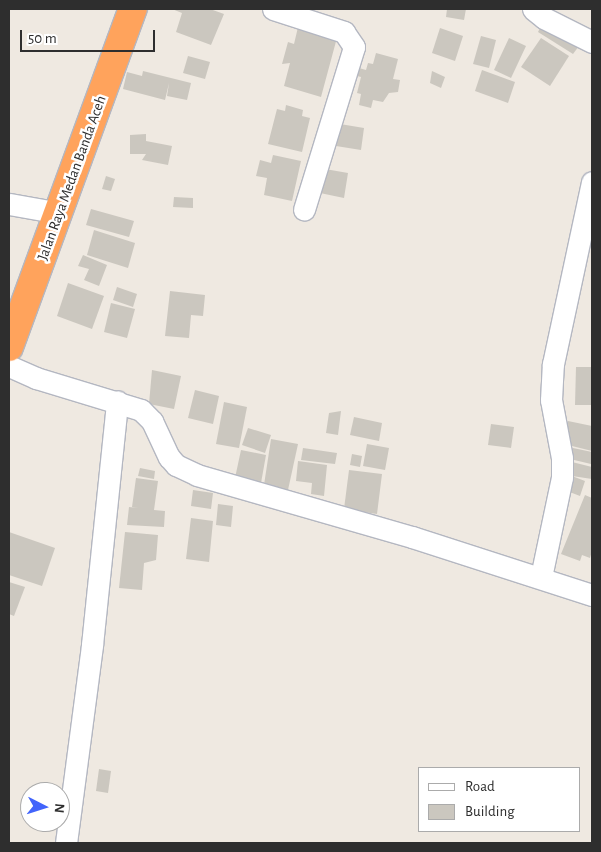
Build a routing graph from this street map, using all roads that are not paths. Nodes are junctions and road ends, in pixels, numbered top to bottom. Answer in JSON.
{"nodes":[{"id":1,"x":133,"y":9,"type":"edge"},
{"id":2,"x":273,"y":9,"type":"edge"},
{"id":3,"x":534,"y":9,"type":"edge"},
{"id":4,"x":592,"y":42,"type":"edge"},
{"id":5,"x":592,"y":182,"type":"edge"},
{"id":6,"x":9,"y":204,"type":"edge"},
{"id":7,"x":304,"y":210,"type":"dead end"},
{"id":8,"x":60,"y":213,"type":"junction"},
{"id":9,"x":9,"y":347,"type":"edge"},
{"id":10,"x":9,"y":366,"type":"edge"},
{"id":11,"x":117,"y":401,"type":"junction"},
{"id":12,"x":541,"y":577,"type":"junction"},
{"id":13,"x":592,"y":595,"type":"edge"},
{"id":14,"x":66,"y":843,"type":"edge"}],
"edges":[{"from":1,"to":8,"type":"highway","name":"Jalan Raya Medan Banda Aceh"},
{"from":2,"to":7,"type":"street"},
{"from":3,"to":4,"type":"street"},
{"from":5,"to":12,"type":"street"},
{"from":6,"to":8,"type":"street"},
{"from":8,"to":9,"type":"highway","name":"Jalan Raya Medan Banda Aceh"},
{"from":10,"to":11,"type":"street"},
{"from":11,"to":12,"type":"street"},
{"from":11,"to":14,"type":"street"},
{"from":12,"to":13,"type":"street"}]}
